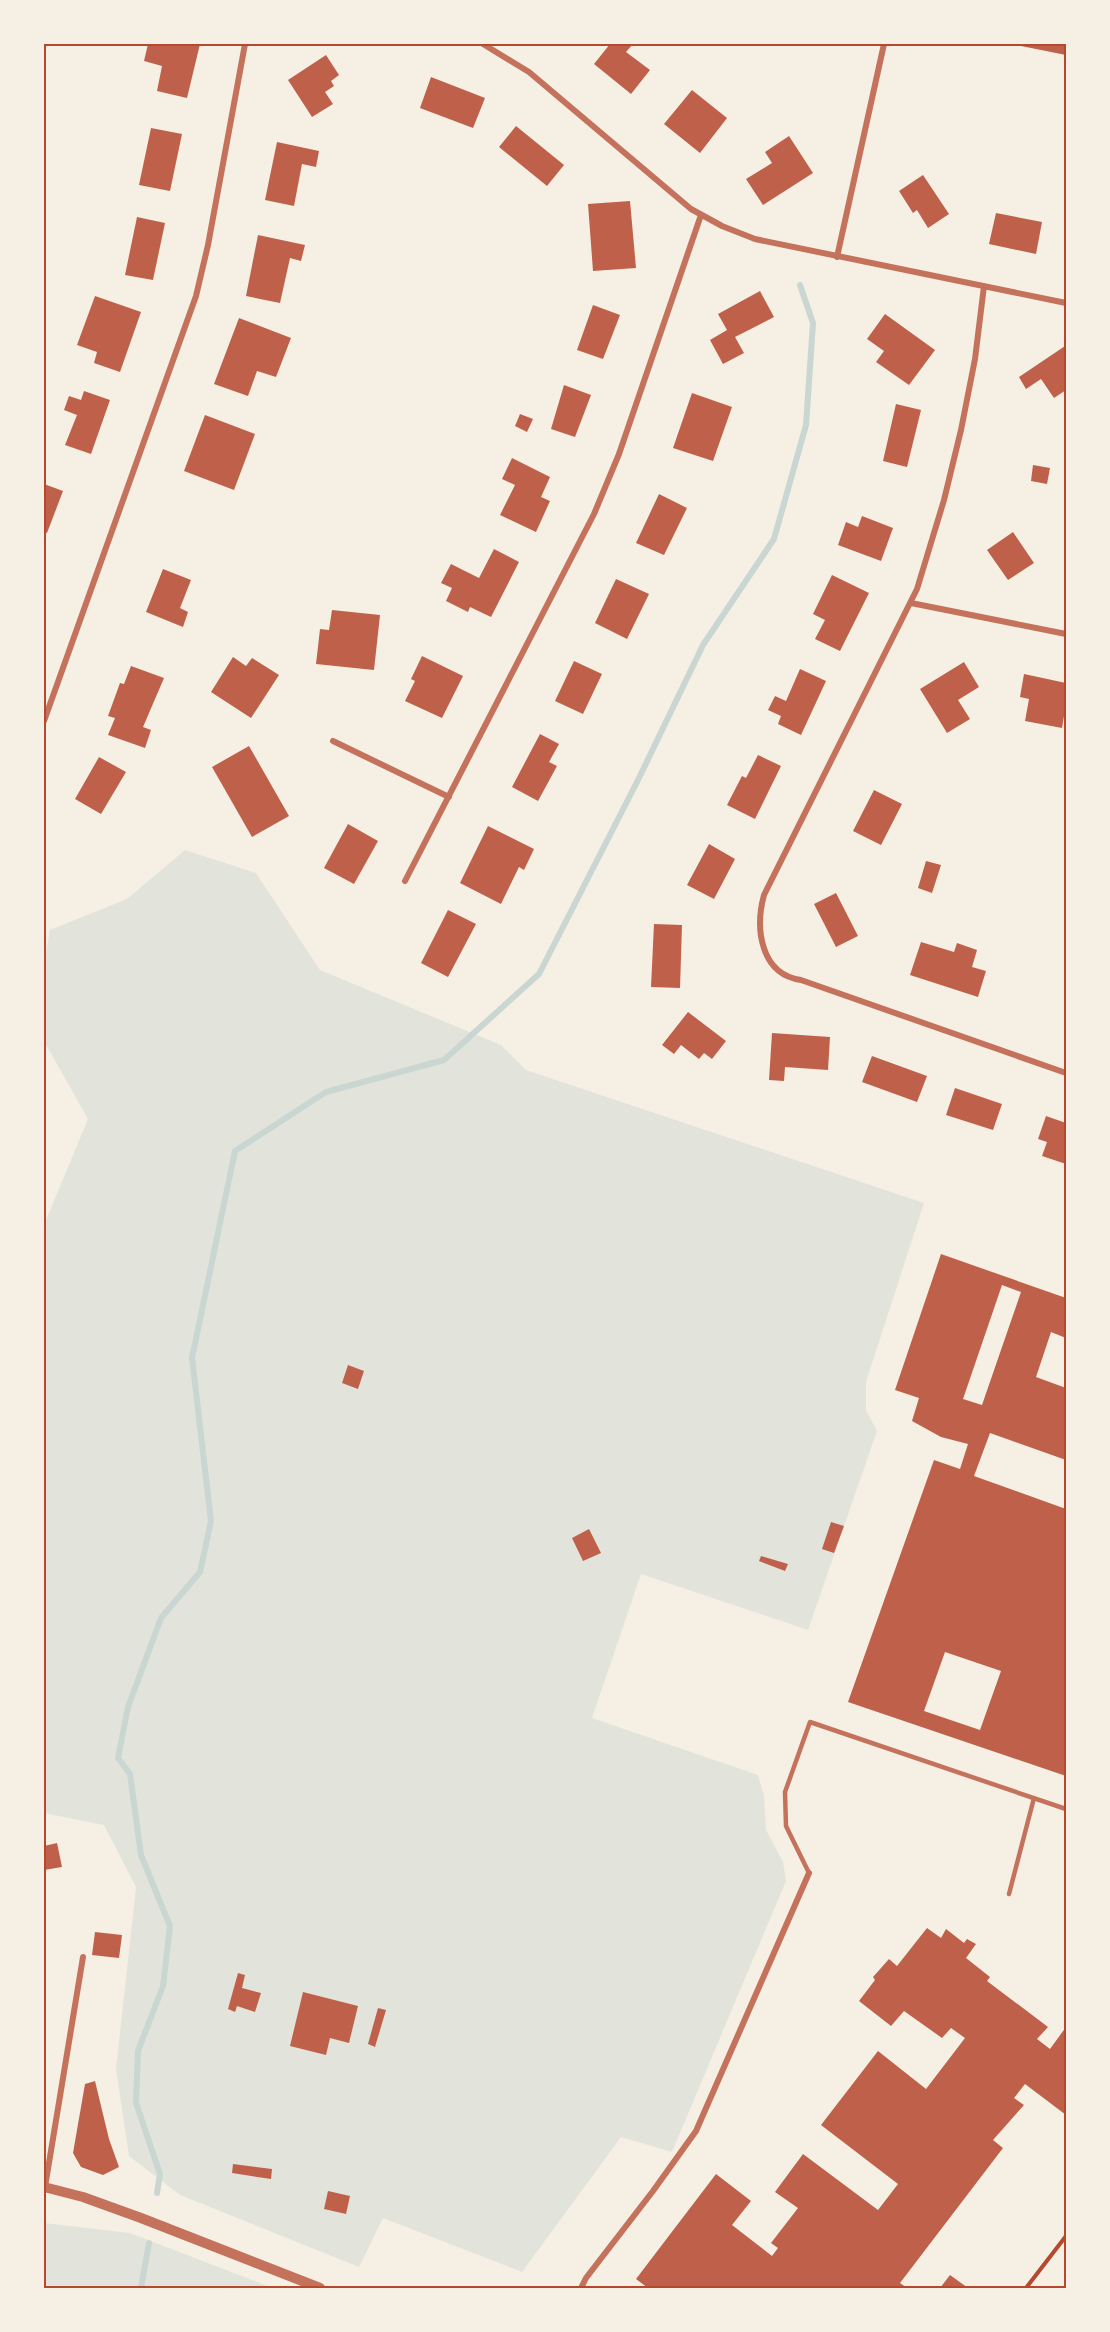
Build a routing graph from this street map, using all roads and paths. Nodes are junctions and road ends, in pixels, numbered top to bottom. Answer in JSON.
{"nodes":[{"id":1,"x":245,"y":44,"type":"edge"},
{"id":2,"x":483,"y":44,"type":"edge"},
{"id":3,"x":884,"y":44,"type":"edge"},
{"id":4,"x":701,"y":215,"type":"junction"},
{"id":5,"x":837,"y":256,"type":"junction"},
{"id":6,"x":984,"y":286,"type":"junction"},
{"id":7,"x":1066,"y":303,"type":"edge"},
{"id":8,"x":911,"y":603,"type":"junction"},
{"id":9,"x":1066,"y":634,"type":"edge"},
{"id":10,"x":44,"y":721,"type":"edge"},
{"id":11,"x":333,"y":741,"type":"dead end"},
{"id":12,"x":449,"y":797,"type":"junction"},
{"id":13,"x":405,"y":881,"type":"dead end"},
{"id":14,"x":1066,"y":1073,"type":"edge"},
{"id":15,"x":1034,"y":1798,"type":"junction"},
{"id":16,"x":1066,"y":1809,"type":"edge"},
{"id":17,"x":809,"y":1873,"type":"joint"},
{"id":18,"x":1009,"y":1894,"type":"dead end"},
{"id":19,"x":83,"y":1957,"type":"dead end"},
{"id":20,"x":44,"y":2187,"type":"edge"},
{"id":21,"x":1066,"y":2236,"type":"edge"},
{"id":22,"x":320,"y":2289,"type":"edge"},
{"id":23,"x":581,"y":2289,"type":"edge"},
{"id":24,"x":1026,"y":2289,"type":"edge"}],
"edges":[{"from":1,"to":10,"type":"street"},
{"from":2,"to":4,"type":"street"},
{"from":3,"to":5,"type":"street"},
{"from":4,"to":5,"type":"street"},
{"from":4,"to":12,"type":"street"},
{"from":5,"to":6,"type":"street"},
{"from":6,"to":7,"type":"street"},
{"from":6,"to":8,"type":"street"},
{"from":8,"to":9,"type":"street"},
{"from":8,"to":14,"type":"street"},
{"from":11,"to":12,"type":"street"},
{"from":12,"to":13,"type":"street"},
{"from":15,"to":16,"type":"lane"},
{"from":15,"to":17,"type":"lane"},
{"from":15,"to":18,"type":"lane"},
{"from":17,"to":23,"type":"street"},
{"from":19,"to":20,"type":"street"},
{"from":20,"to":22,"type":"street"},
{"from":21,"to":24,"type":"path"}]}
